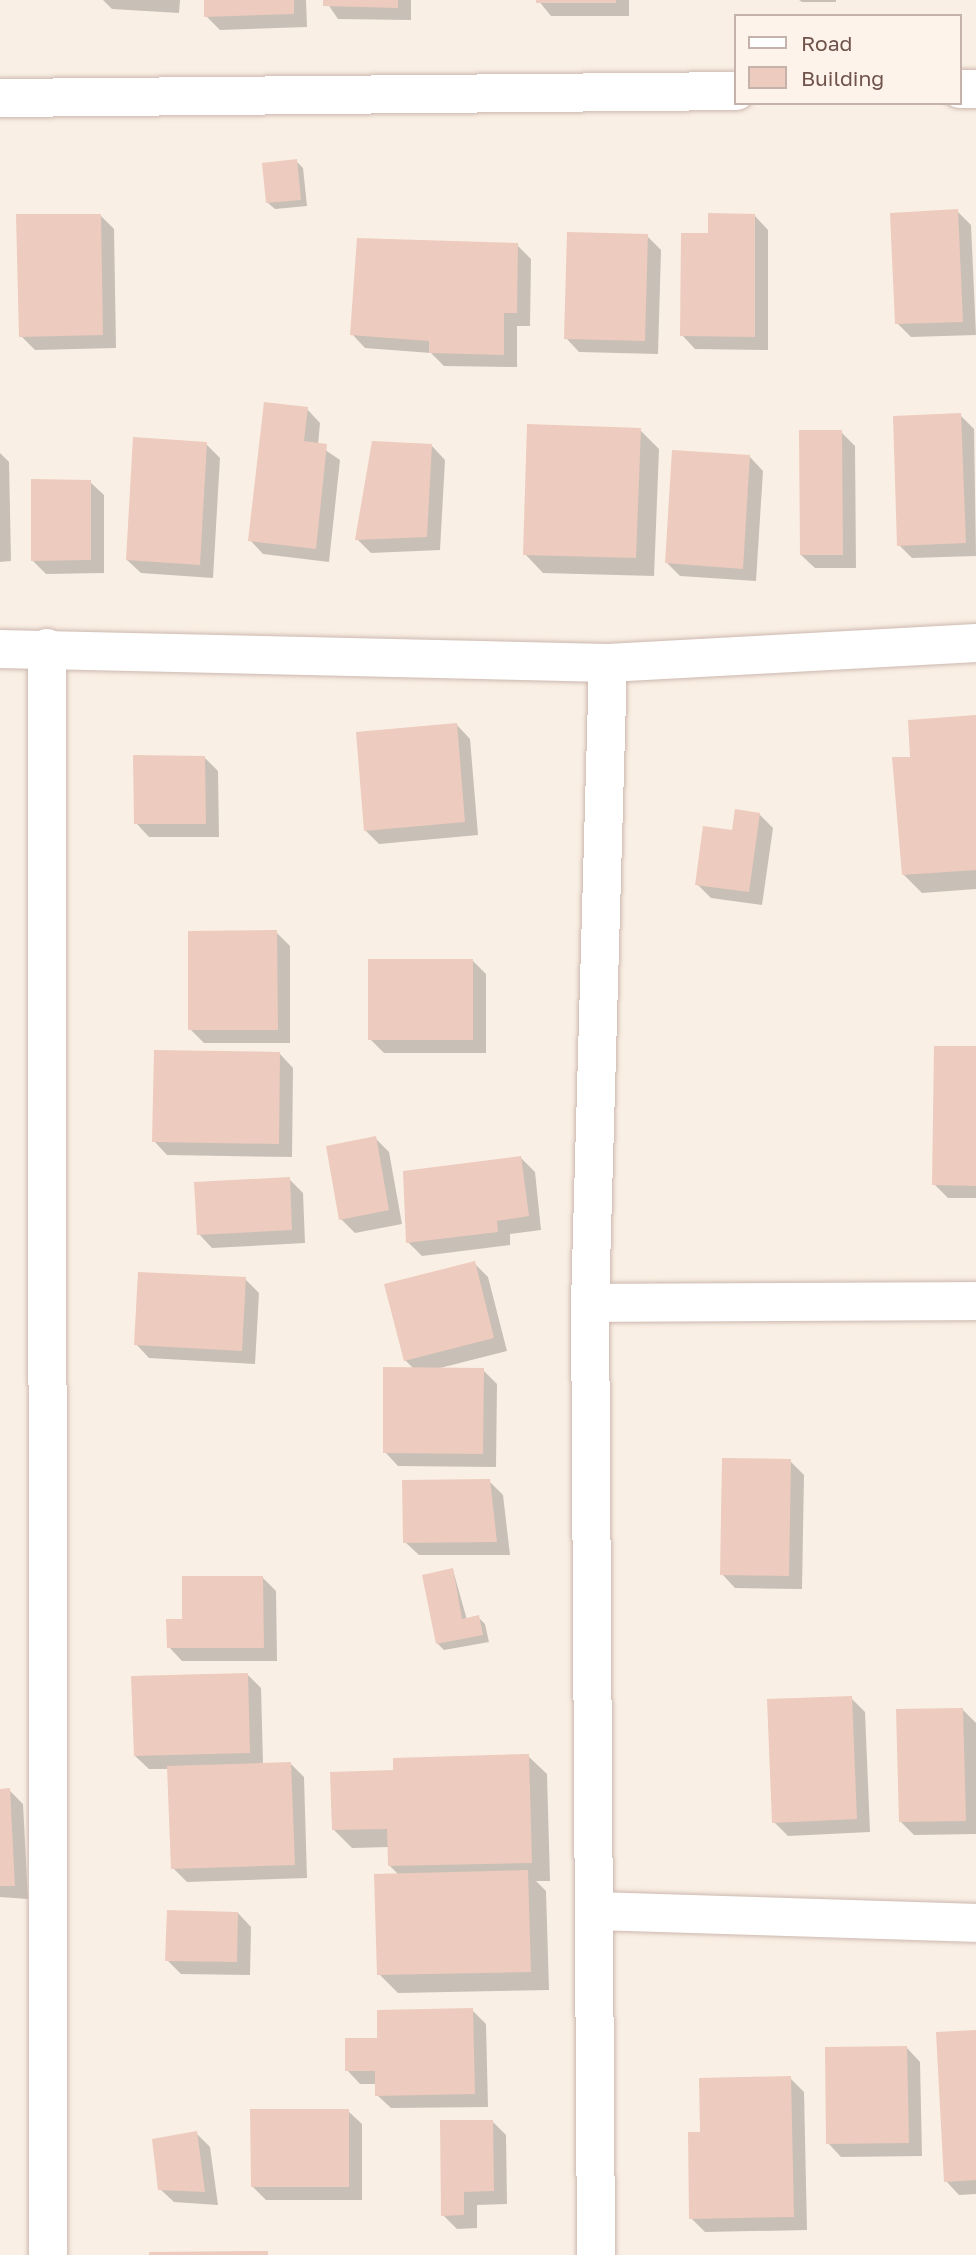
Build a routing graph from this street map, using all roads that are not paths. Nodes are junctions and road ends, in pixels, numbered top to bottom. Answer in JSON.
{"nodes":[{"id":1,"x":734,"y":91,"type":"edge"},
{"id":2,"x":0,"y":98,"type":"edge"},
{"id":3,"x":976,"y":643,"type":"edge"},
{"id":4,"x":47,"y":648,"type":"junction"},
{"id":5,"x":0,"y":649,"type":"edge"},
{"id":6,"x":608,"y":663,"type":"junction"},
{"id":7,"x":976,"y":1301,"type":"edge"},
{"id":8,"x":590,"y":1303,"type":"junction"},
{"id":9,"x":599,"y":1911,"type":"junction"},
{"id":10,"x":976,"y":1923,"type":"edge"},
{"id":11,"x":48,"y":2255,"type":"edge"},
{"id":12,"x":596,"y":2255,"type":"edge"}],
"edges":[{"from":1,"to":2,"type":"street"},
{"from":3,"to":6,"type":"street"},
{"from":4,"to":5,"type":"street"},
{"from":4,"to":6,"type":"street"},
{"from":4,"to":11,"type":"street"},
{"from":6,"to":8,"type":"street"},
{"from":7,"to":8,"type":"street"},
{"from":8,"to":9,"type":"street"},
{"from":9,"to":10,"type":"street"},
{"from":9,"to":12,"type":"street"}]}
